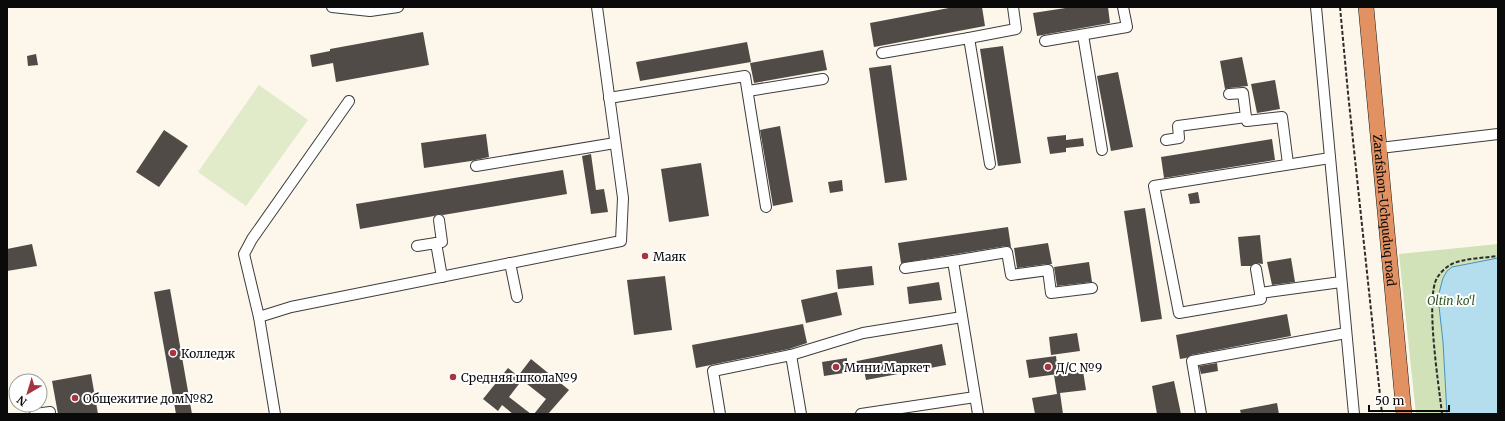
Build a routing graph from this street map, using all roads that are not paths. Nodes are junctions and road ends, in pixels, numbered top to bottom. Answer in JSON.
{"nodes":[{"id":1,"x":332,"y":7,"type":"edge"},
{"id":2,"x":398,"y":7,"type":"edge"},
{"id":3,"x":597,"y":7,"type":"edge"},
{"id":4,"x":1013,"y":7,"type":"edge"},
{"id":5,"x":1124,"y":7,"type":"edge"},
{"id":6,"x":1316,"y":7,"type":"edge"},
{"id":7,"x":1366,"y":7,"type":"edge"},
{"id":8,"x":367,"y":9,"type":"edge"},
{"id":9,"x":1083,"y":35,"type":"junction"},
{"id":10,"x":969,"y":38,"type":"junction"},
{"id":11,"x":1045,"y":41,"type":"dead end"},
{"id":12,"x":882,"y":53,"type":"dead end"},
{"id":13,"x":823,"y":79,"type":"dead end"},
{"id":14,"x":748,"y":91,"type":"junction"},
{"id":15,"x":1229,"y":94,"type":"dead end"},
{"id":16,"x":609,"y":98,"type":"junction"},
{"id":17,"x":348,"y":101,"type":"dead end"},
{"id":18,"x":1246,"y":117,"type":"junction"},
{"id":19,"x":1498,"y":134,"type":"edge"},
{"id":20,"x":1166,"y":140,"type":"dead end"},
{"id":21,"x":615,"y":143,"type":"junction"},
{"id":22,"x":1380,"y":148,"type":"junction"},
{"id":23,"x":1102,"y":150,"type":"dead end"},
{"id":24,"x":1330,"y":158,"type":"junction"},
{"id":25,"x":990,"y":164,"type":"dead end"},
{"id":26,"x":1288,"y":164,"type":"junction"},
{"id":27,"x":476,"y":166,"type":"dead end"},
{"id":28,"x":766,"y":207,"type":"dead end"},
{"id":29,"x":439,"y":220,"type":"dead end"},
{"id":30,"x":436,"y":243,"type":"junction"},
{"id":31,"x":418,"y":246,"type":"dead end"},
{"id":32,"x":953,"y":261,"type":"junction"},
{"id":33,"x":510,"y":263,"type":"junction"},
{"id":34,"x":905,"y":268,"type":"dead end"},
{"id":35,"x":1256,"y":269,"type":"dead end"},
{"id":36,"x":442,"y":277,"type":"junction"},
{"id":37,"x":1341,"y":282,"type":"junction"},
{"id":38,"x":1092,"y":288,"type":"dead end"},
{"id":39,"x":1260,"y":293,"type":"junction"},
{"id":40,"x":516,"y":298,"type":"dead end"},
{"id":41,"x":259,"y":317,"type":"junction"},
{"id":42,"x":962,"y":317,"type":"junction"},
{"id":43,"x":1346,"y":333,"type":"junction"},
{"id":44,"x":791,"y":355,"type":"junction"},
{"id":45,"x":976,"y":397,"type":"junction"},
{"id":46,"x":50,"y":412,"type":"dead end"},
{"id":47,"x":35,"y":414,"type":"edge"},
{"id":48,"x":275,"y":414,"type":"edge"},
{"id":49,"x":720,"y":414,"type":"edge"},
{"id":50,"x":801,"y":414,"type":"edge"},
{"id":51,"x":861,"y":414,"type":"edge"},
{"id":52,"x":978,"y":414,"type":"edge"},
{"id":53,"x":1201,"y":414,"type":"edge"},
{"id":54,"x":1354,"y":414,"type":"edge"},
{"id":55,"x":1404,"y":414,"type":"edge"}],
"edges":[{"from":1,"to":8,"type":"street"},
{"from":2,"to":8,"type":"street"},
{"from":3,"to":16,"type":"street"},
{"from":4,"to":10,"type":"street"},
{"from":5,"to":9,"type":"street"},
{"from":6,"to":24,"type":"street"},
{"from":7,"to":22,"type":"highway","name":"Zarafshon-Uchquduq road"},
{"from":9,"to":11,"type":"street"},
{"from":9,"to":23,"type":"street"},
{"from":10,"to":12,"type":"street"},
{"from":10,"to":25,"type":"street"},
{"from":13,"to":14,"type":"street"},
{"from":14,"to":16,"type":"street"},
{"from":14,"to":28,"type":"street"},
{"from":15,"to":18,"type":"street"},
{"from":16,"to":21,"type":"street"},
{"from":17,"to":41,"type":"street"},
{"from":18,"to":20,"type":"street"},
{"from":18,"to":26,"type":"street"},
{"from":19,"to":22,"type":"street"},
{"from":21,"to":27,"type":"street"},
{"from":21,"to":33,"type":"street"},
{"from":22,"to":55,"type":"highway","name":"Zarafshon-Uchquduq road"},
{"from":24,"to":26,"type":"street"},
{"from":24,"to":37,"type":"street"},
{"from":26,"to":39,"type":"street"},
{"from":29,"to":30,"type":"street"},
{"from":30,"to":31,"type":"street"},
{"from":30,"to":36,"type":"street"},
{"from":32,"to":34,"type":"street"},
{"from":32,"to":38,"type":"street"},
{"from":32,"to":42,"type":"street"},
{"from":33,"to":36,"type":"street"},
{"from":33,"to":40,"type":"street"},
{"from":35,"to":39,"type":"street"},
{"from":36,"to":41,"type":"street"},
{"from":37,"to":39,"type":"street"},
{"from":37,"to":43,"type":"street"},
{"from":41,"to":48,"type":"street"},
{"from":42,"to":44,"type":"street"},
{"from":42,"to":45,"type":"street"},
{"from":43,"to":53,"type":"street"},
{"from":43,"to":54,"type":"street"},
{"from":44,"to":49,"type":"street"},
{"from":44,"to":50,"type":"street"},
{"from":45,"to":51,"type":"street"},
{"from":45,"to":52,"type":"street"},
{"from":46,"to":47,"type":"street"}]}
